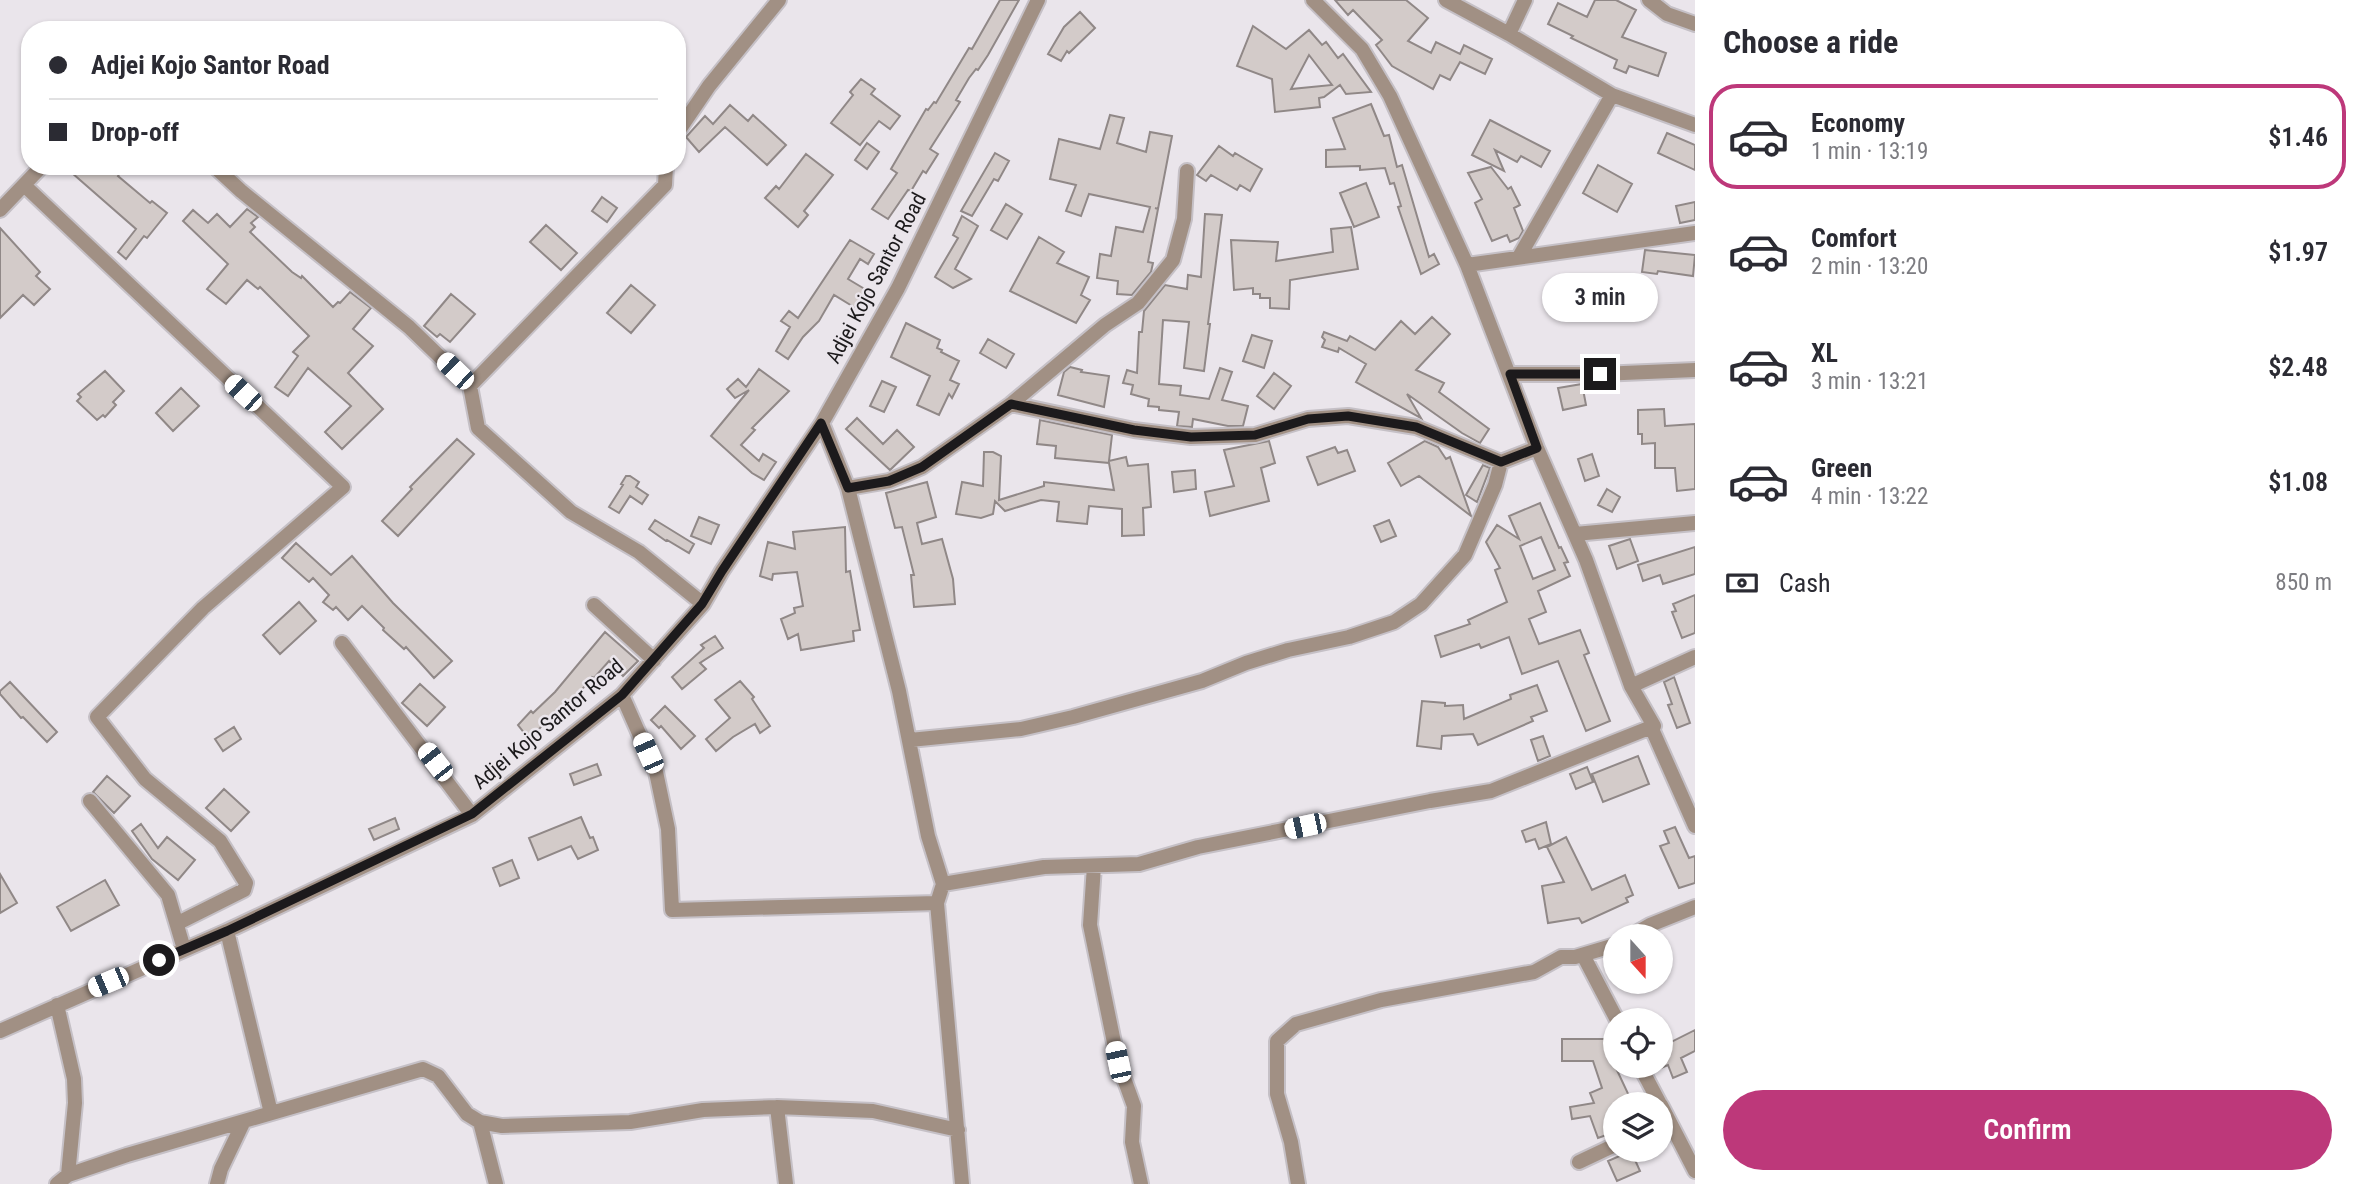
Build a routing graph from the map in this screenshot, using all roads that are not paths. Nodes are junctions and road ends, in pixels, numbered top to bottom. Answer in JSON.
{"nodes":[{"id":1,"x":779,"y":0,"type":"edge"},
{"id":2,"x":1038,"y":0,"type":"edge"},
{"id":3,"x":1313,"y":0,"type":"edge"},
{"id":4,"x":1446,"y":0,"type":"edge"},
{"id":5,"x":1525,"y":0,"type":"edge"},
{"id":6,"x":1648,"y":0,"type":"edge"},
{"id":7,"x":1695,"y":24,"type":"edge"},
{"id":8,"x":1509,"y":34,"type":"junction"},
{"id":9,"x":1612,"y":95,"type":"junction"},
{"id":10,"x":686,"y":119,"type":"edge"},
{"id":11,"x":1695,"y":125,"type":"edge"},
{"id":12,"x":1187,"y":172,"type":"dead end"},
{"id":13,"x":34,"y":175,"type":"edge"},
{"id":14,"x":223,"y":175,"type":"edge"},
{"id":15,"x":666,"y":175,"type":"edge"},
{"id":16,"x":24,"y":185,"type":"junction"},
{"id":17,"x":0,"y":210,"type":"edge"},
{"id":18,"x":1695,"y":233,"type":"edge"},
{"id":19,"x":1518,"y":257,"type":"junction"},
{"id":20,"x":1467,"y":265,"type":"junction"},
{"id":21,"x":1695,"y":370,"type":"edge"},
{"id":22,"x":1510,"y":374,"type":"junction"},
{"id":23,"x":470,"y":386,"type":"junction"},
{"id":24,"x":1011,"y":404,"type":"junction"},
{"id":25,"x":821,"y":423,"type":"junction"},
{"id":26,"x":1537,"y":448,"type":"junction"},
{"id":27,"x":1501,"y":462,"type":"junction"},
{"id":28,"x":848,"y":488,"type":"junction"},
{"id":29,"x":1695,"y":523,"type":"edge"},
{"id":30,"x":1575,"y":534,"type":"junction"},
{"id":31,"x":702,"y":604,"type":"junction"},
{"id":32,"x":594,"y":606,"type":"dead end"},
{"id":33,"x":342,"y":643,"type":"dead end"},
{"id":34,"x":1695,"y":657,"type":"edge"},
{"id":35,"x":654,"y":660,"type":"junction"},
{"id":36,"x":1631,"y":686,"type":"junction"},
{"id":37,"x":622,"y":695,"type":"junction"},
{"id":38,"x":1654,"y":726,"type":"junction"},
{"id":39,"x":910,"y":740,"type":"junction"},
{"id":40,"x":90,"y":801,"type":"dead end"},
{"id":41,"x":472,"y":814,"type":"junction"},
{"id":42,"x":1695,"y":826,"type":"edge"},
{"id":43,"x":1094,"y":866,"type":"junction"},
{"id":44,"x":943,"y":884,"type":"junction"},
{"id":45,"x":937,"y":903,"type":"junction"},
{"id":46,"x":1695,"y":907,"type":"edge"},
{"id":47,"x":178,"y":923,"type":"junction"},
{"id":48,"x":1652,"y":924,"type":"edge"},
{"id":49,"x":227,"y":931,"type":"junction"},
{"id":50,"x":184,"y":949,"type":"junction"},
{"id":51,"x":1603,"y":949,"type":"edge"},
{"id":52,"x":1583,"y":955,"type":"junction"},
{"id":53,"x":57,"y":1004,"type":"junction"},
{"id":54,"x":1611,"y":1008,"type":"edge"},
{"id":55,"x":0,"y":1031,"type":"edge"},
{"id":56,"x":777,"y":1107,"type":"junction"},
{"id":57,"x":271,"y":1113,"type":"junction"},
{"id":58,"x":244,"y":1121,"type":"junction"},
{"id":59,"x":480,"y":1122,"type":"junction"},
{"id":60,"x":958,"y":1130,"type":"junction"},
{"id":61,"x":1673,"y":1137,"type":"edge"},
{"id":62,"x":1603,"y":1151,"type":"edge"},
{"id":63,"x":1579,"y":1162,"type":"dead end"},
{"id":64,"x":1695,"y":1171,"type":"edge"},
{"id":65,"x":63,"y":1180,"type":"edge"},
{"id":66,"x":217,"y":1184,"type":"edge"},
{"id":67,"x":496,"y":1184,"type":"edge"},
{"id":68,"x":786,"y":1184,"type":"edge"},
{"id":69,"x":962,"y":1184,"type":"edge"},
{"id":70,"x":1141,"y":1184,"type":"edge"},
{"id":71,"x":1298,"y":1184,"type":"edge"}],
"edges":[{"from":1,"to":10,"type":"street"},
{"from":2,"to":25,"type":"street","name":"Adjei Kojo Santor Road"},
{"from":3,"to":20,"type":"street"},
{"from":4,"to":8,"type":"street"},
{"from":5,"to":8,"type":"street"},
{"from":6,"to":7,"type":"street"},
{"from":8,"to":9,"type":"street"},
{"from":9,"to":11,"type":"street"},
{"from":9,"to":19,"type":"street"},
{"from":12,"to":24,"type":"street"},
{"from":13,"to":16,"type":"street"},
{"from":14,"to":23,"type":"street"},
{"from":15,"to":23,"type":"street"},
{"from":16,"to":17,"type":"street"},
{"from":16,"to":47,"type":"street"},
{"from":18,"to":19,"type":"street"},
{"from":19,"to":20,"type":"street"},
{"from":20,"to":22,"type":"street"},
{"from":21,"to":22,"type":"street"},
{"from":22,"to":26,"type":"street"},
{"from":23,"to":31,"type":"street"},
{"from":24,"to":27,"type":"street"},
{"from":24,"to":28,"type":"street"},
{"from":25,"to":28,"type":"street"},
{"from":25,"to":31,"type":"street","name":"Adjei Kojo Santor Road"},
{"from":26,"to":27,"type":"street"},
{"from":26,"to":30,"type":"street"},
{"from":27,"to":39,"type":"street"},
{"from":28,"to":39,"type":"street"},
{"from":29,"to":30,"type":"street"},
{"from":30,"to":36,"type":"street"},
{"from":31,"to":35,"type":"street","name":"Adjei Kojo Santor Road"},
{"from":32,"to":35,"type":"street"},
{"from":33,"to":41,"type":"street"},
{"from":34,"to":36,"type":"street"},
{"from":35,"to":37,"type":"street","name":"Adjei Kojo Santor Road"},
{"from":36,"to":38,"type":"street"},
{"from":37,"to":41,"type":"street","name":"Adjei Kojo Santor Road"},
{"from":37,"to":45,"type":"street"},
{"from":38,"to":42,"type":"street"},
{"from":38,"to":43,"type":"street"},
{"from":39,"to":44,"type":"street"},
{"from":40,"to":47,"type":"street"},
{"from":41,"to":49,"type":"street","name":"Adjei Kojo Santor Road"},
{"from":43,"to":44,"type":"street"},
{"from":43,"to":70,"type":"street"},
{"from":44,"to":45,"type":"street"},
{"from":45,"to":60,"type":"street"},
{"from":46,"to":48,"type":"street"},
{"from":47,"to":50,"type":"street"},
{"from":49,"to":50,"type":"street","name":"Adjei Kojo Santor Road"},
{"from":49,"to":57,"type":"street"},
{"from":50,"to":53,"type":"street","name":"Adjei Kojo Santor Road"},
{"from":51,"to":52,"type":"street"},
{"from":52,"to":54,"type":"street"},
{"from":52,"to":71,"type":"street"},
{"from":53,"to":55,"type":"street","name":"Adjei Kojo Santor Road"},
{"from":53,"to":65,"type":"street"},
{"from":56,"to":59,"type":"street"},
{"from":56,"to":60,"type":"street"},
{"from":56,"to":68,"type":"street"},
{"from":57,"to":58,"type":"street"},
{"from":57,"to":59,"type":"street"},
{"from":58,"to":65,"type":"street"},
{"from":58,"to":66,"type":"street"},
{"from":59,"to":67,"type":"street"},
{"from":60,"to":69,"type":"street"},
{"from":61,"to":64,"type":"street"},
{"from":62,"to":63,"type":"street"}]}
